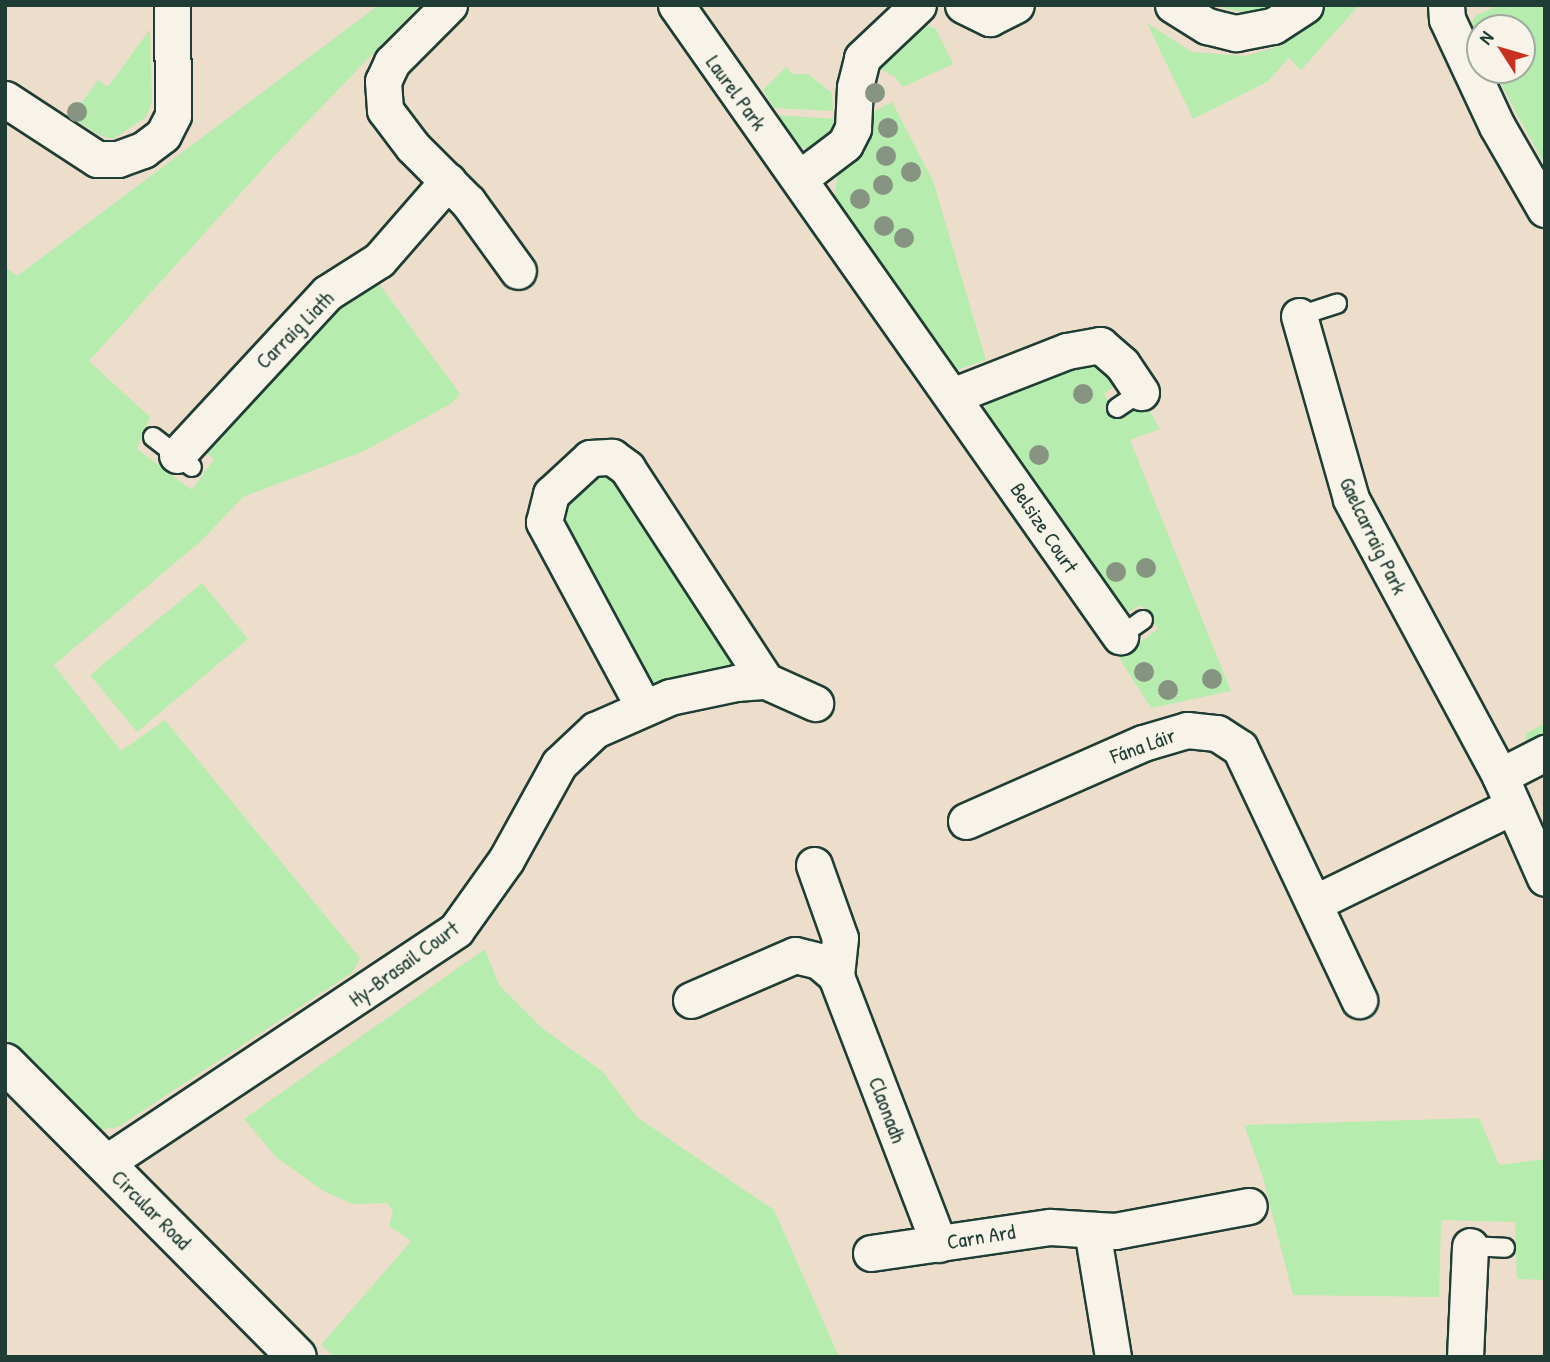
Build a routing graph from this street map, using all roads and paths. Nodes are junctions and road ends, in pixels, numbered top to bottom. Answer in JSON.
{"nodes":[{"id":1,"x":172,"y":5,"type":"edge"},
{"id":2,"x":449,"y":5,"type":"edge"},
{"id":3,"x":676,"y":5,"type":"edge"},
{"id":4,"x":918,"y":5,"type":"edge"},
{"id":5,"x":963,"y":5,"type":"edge"},
{"id":6,"x":1016,"y":5,"type":"edge"},
{"id":7,"x":1174,"y":5,"type":"edge"},
{"id":8,"x":1305,"y":5,"type":"edge"},
{"id":9,"x":1446,"y":5,"type":"edge"},
{"id":10,"x":5,"y":99,"type":"edge"},
{"id":11,"x":800,"y":178,"type":"junction"},
{"id":12,"x":448,"y":181,"type":"junction"},
{"id":13,"x":1545,"y":209,"type":"edge"},
{"id":14,"x":831,"y":224,"type":"joint"},
{"id":15,"x":518,"y":271,"type":"dead end"},
{"id":16,"x":1337,"y":303,"type":"dead end"},
{"id":17,"x":1299,"y":316,"type":"joint"},
{"id":18,"x":952,"y":396,"type":"junction"},
{"id":19,"x":1129,"y":400,"type":"dead end"},
{"id":20,"x":174,"y":453,"type":"dead end"},
{"id":21,"x":1131,"y":628,"type":"dead end"},
{"id":22,"x":766,"y":681,"type":"junction"},
{"id":23,"x":815,"y":703,"type":"dead end"},
{"id":24,"x":643,"y":706,"type":"junction"},
{"id":25,"x":1545,"y":753,"type":"edge"},
{"id":26,"x":1507,"y":791,"type":"junction"},
{"id":27,"x":966,"y":821,"type":"dead end"},
{"id":28,"x":814,"y":865,"type":"dead end"},
{"id":29,"x":1545,"y":878,"type":"edge"},
{"id":30,"x":1314,"y":903,"type":"junction"},
{"id":31,"x":836,"y":976,"type":"junction"},
{"id":32,"x":691,"y":1000,"type":"dead end"},
{"id":33,"x":1359,"y":1000,"type":"dead end"},
{"id":34,"x":5,"y":1063,"type":"edge"},
{"id":35,"x":104,"y":1164,"type":"junction"},
{"id":36,"x":1249,"y":1206,"type":"dead end"},
{"id":37,"x":1092,"y":1230,"type":"junction"},
{"id":38,"x":939,"y":1244,"type":"junction"},
{"id":39,"x":1469,"y":1246,"type":"joint"},
{"id":40,"x":1505,"y":1248,"type":"dead end"},
{"id":41,"x":871,"y":1253,"type":"dead end"},
{"id":42,"x":297,"y":1357,"type":"edge"},
{"id":43,"x":1113,"y":1357,"type":"edge"},
{"id":44,"x":1465,"y":1357,"type":"edge"}],
"edges":[{"from":1,"to":10,"type":"street"},
{"from":2,"to":12,"type":"street"},
{"from":3,"to":11,"type":"street","name":"Laurel Park"},
{"from":4,"to":11,"type":"street"},
{"from":5,"to":6,"type":"street"},
{"from":7,"to":8,"type":"street"},
{"from":9,"to":13,"type":"street"},
{"from":11,"to":14,"type":"street","name":"Laurel Park"},
{"from":12,"to":15,"type":"street"},
{"from":12,"to":20,"type":"street","name":"Carraig Liath"},
{"from":14,"to":18,"type":"street","name":"Belsize Court"},
{"from":16,"to":17,"type":"lane","name":"Gaelcarraig Park"},
{"from":17,"to":26,"type":"street","name":"Gaelcarraig Park"},
{"from":18,"to":19,"type":"street"},
{"from":18,"to":21,"type":"street","name":"Belsize Court"},
{"from":22,"to":23,"type":"street"},
{"from":22,"to":24,"type":"street","name":"Hy-Brasail Court"},
{"from":22,"to":24,"type":"street"},
{"from":24,"to":35,"type":"street","name":"Hy-Brasail Court"},
{"from":25,"to":26,"type":"street"},
{"from":26,"to":29,"type":"street","name":"Gaelcarraig Park"},
{"from":26,"to":30,"type":"street"},
{"from":27,"to":30,"type":"street","name":"Fána Láir"},
{"from":28,"to":31,"type":"street","name":"Claonadh"},
{"from":30,"to":33,"type":"street","name":"Fána Láir"},
{"from":31,"to":32,"type":"street"},
{"from":31,"to":38,"type":"street","name":"Claonadh"},
{"from":34,"to":35,"type":"street","name":"Circular Road"},
{"from":35,"to":42,"type":"street","name":"Circular Road"},
{"from":36,"to":37,"type":"street","name":"Carn Ard"},
{"from":37,"to":38,"type":"street","name":"Carn Ard"},
{"from":37,"to":43,"type":"street"},
{"from":38,"to":41,"type":"street","name":"Carn Ard"},
{"from":39,"to":40,"type":"lane"},
{"from":39,"to":44,"type":"street"}]}
